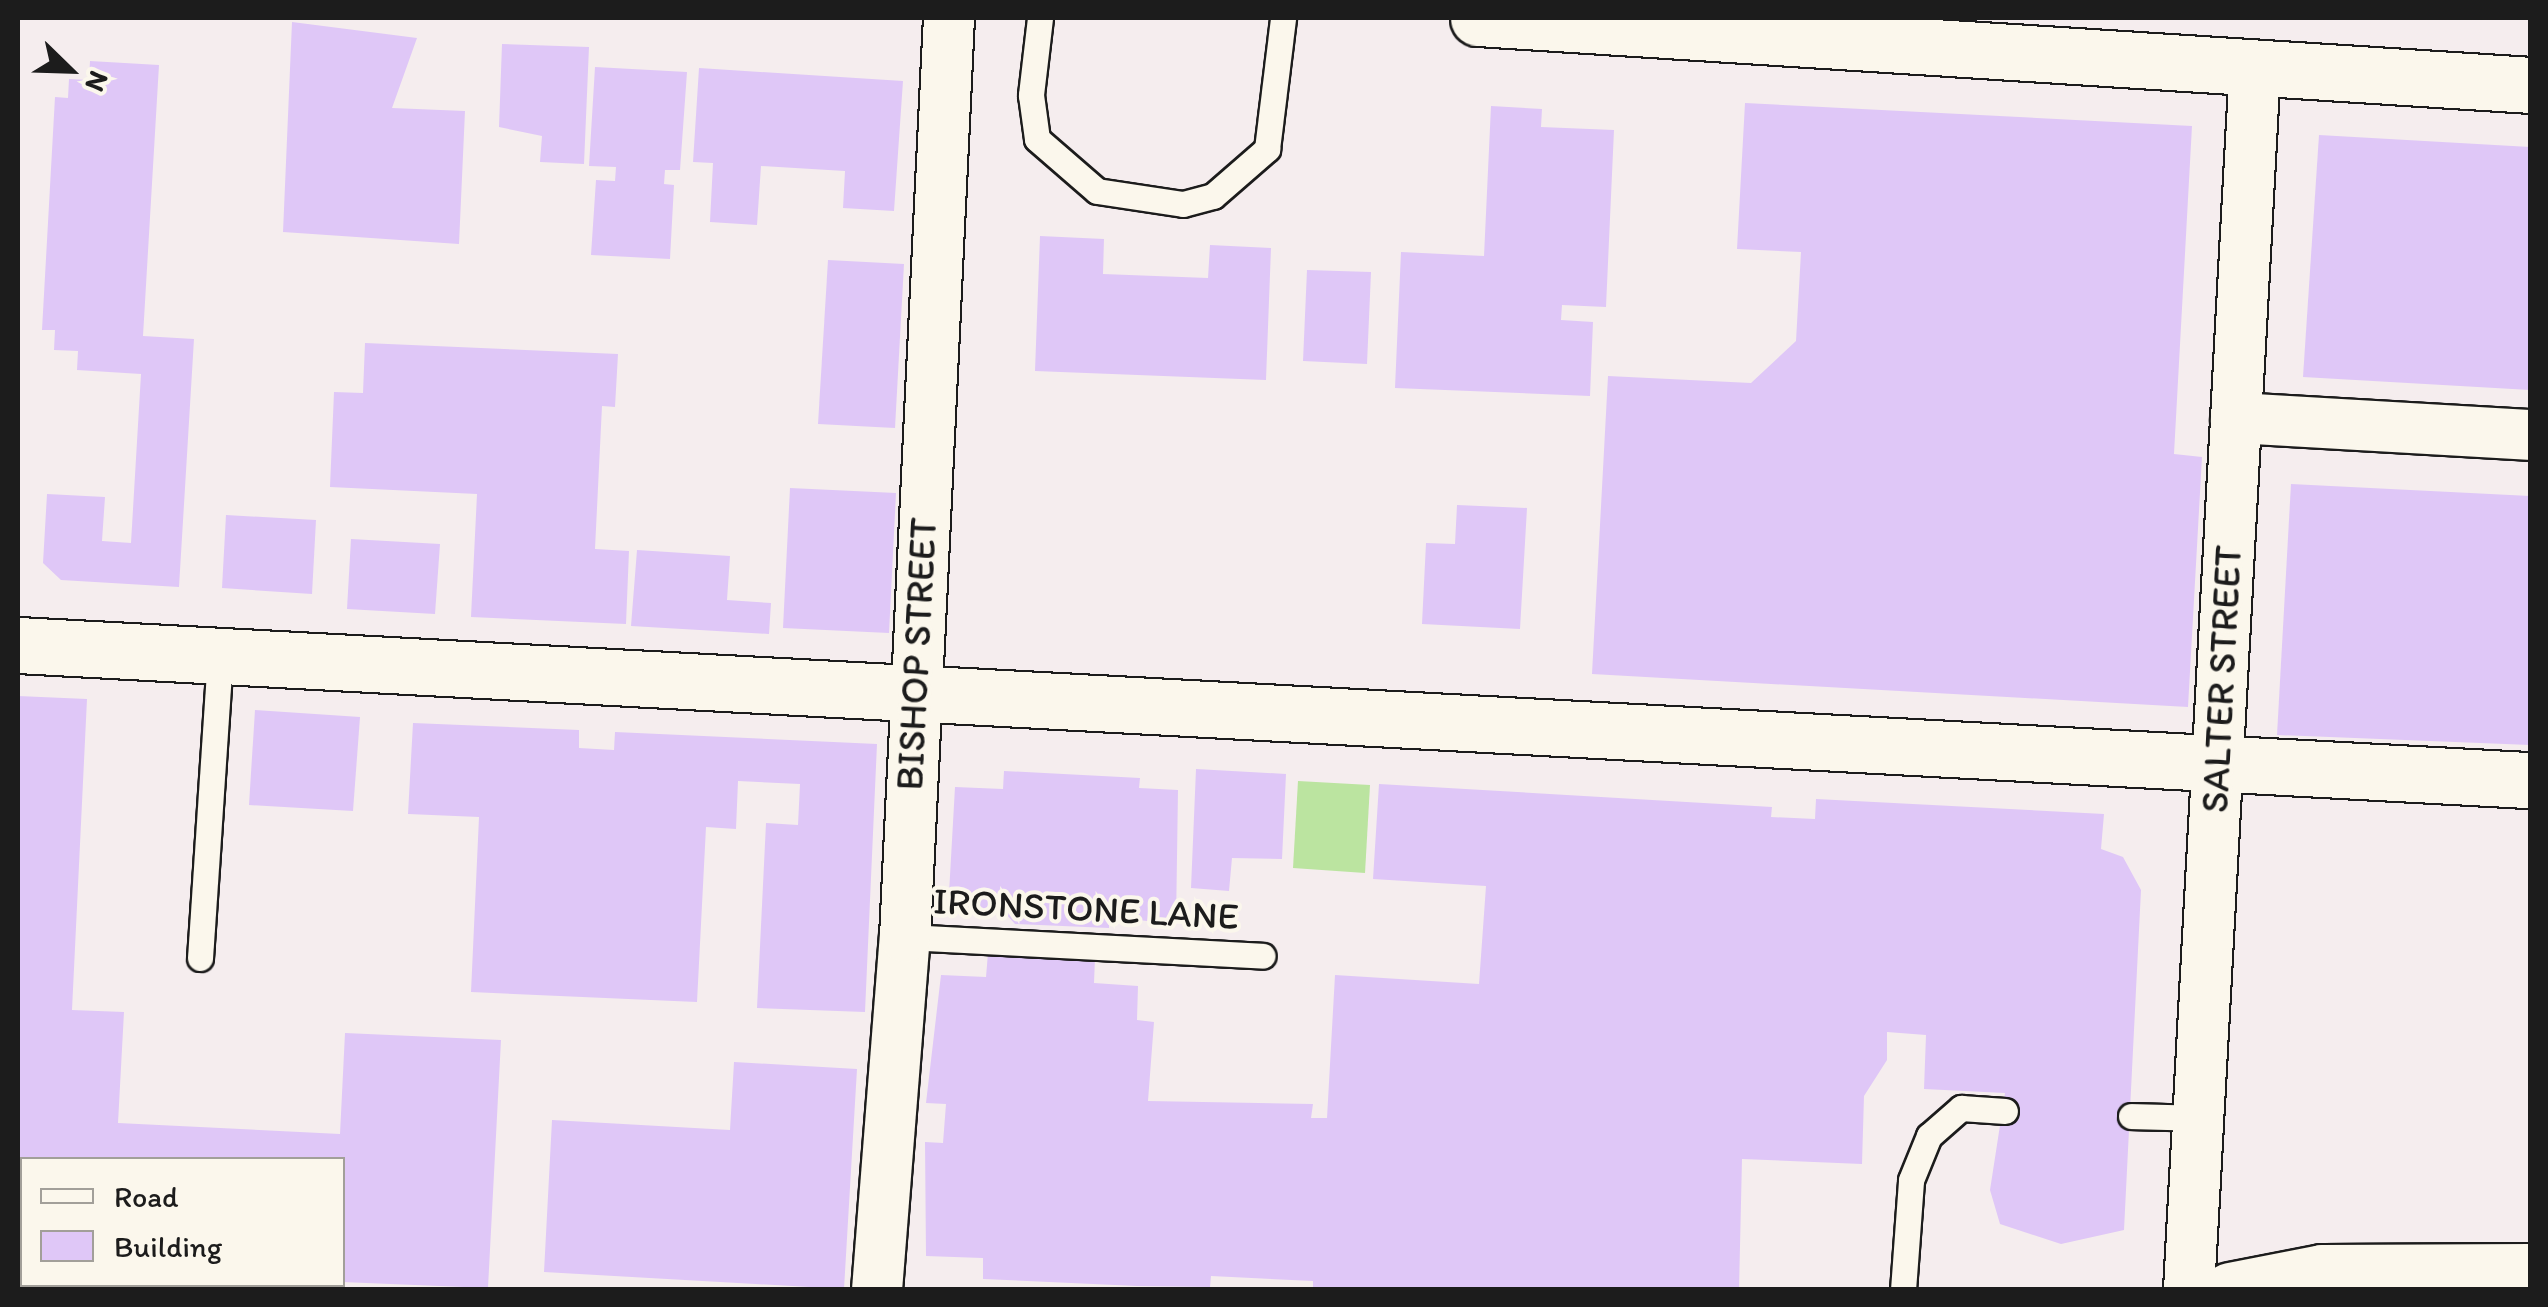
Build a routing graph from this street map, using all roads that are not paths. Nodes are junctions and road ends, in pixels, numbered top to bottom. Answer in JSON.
{"nodes":[{"id":1,"x":949,"y":18,"type":"edge"},
{"id":2,"x":1040,"y":18,"type":"edge"},
{"id":3,"x":1283,"y":18,"type":"edge"},
{"id":4,"x":1478,"y":18,"type":"edge"},
{"id":5,"x":1886,"y":31,"type":"edge"},
{"id":6,"x":2255,"y":69,"type":"junction"},
{"id":7,"x":2530,"y":85,"type":"edge"},
{"id":8,"x":2236,"y":418,"type":"junction"},
{"id":9,"x":2530,"y":434,"type":"edge"},
{"id":10,"x":18,"y":646,"type":"edge"},
{"id":11,"x":220,"y":657,"type":"junction"},
{"id":12,"x":914,"y":698,"type":"junction"},
{"id":13,"x":2216,"y":766,"type":"junction"},
{"id":14,"x":2530,"y":780,"type":"edge"},
{"id":15,"x":905,"y":937,"type":"junction"},
{"id":16,"x":1262,"y":956,"type":"dead end"},
{"id":17,"x":200,"y":958,"type":"dead end"},
{"id":18,"x":2004,"y":1110,"type":"dead end"},
{"id":19,"x":2131,"y":1116,"type":"dead end"},
{"id":20,"x":2203,"y":1118,"type":"junction"},
{"id":21,"x":2530,"y":1271,"type":"edge"},
{"id":22,"x":877,"y":1290,"type":"edge"},
{"id":23,"x":1902,"y":1290,"type":"edge"},
{"id":24,"x":2189,"y":1290,"type":"edge"},
{"id":25,"x":2230,"y":1290,"type":"edge"}],
"edges":[{"from":1,"to":12,"type":"street","name":"BISHOP STREET"},
{"from":2,"to":3,"type":"lane"},
{"from":4,"to":5,"type":"street"},
{"from":5,"to":6,"type":"street"},
{"from":6,"to":7,"type":"street"},
{"from":6,"to":8,"type":"street","name":"SALTER STREET"},
{"from":8,"to":9,"type":"street"},
{"from":8,"to":13,"type":"street","name":"SALTER STREET"},
{"from":10,"to":11,"type":"street"},
{"from":11,"to":12,"type":"street"},
{"from":11,"to":17,"type":"lane"},
{"from":12,"to":13,"type":"street"},
{"from":12,"to":15,"type":"street","name":"BISHOP STREET"},
{"from":13,"to":14,"type":"street"},
{"from":13,"to":20,"type":"street","name":"SALTER STREET"},
{"from":15,"to":16,"type":"lane","name":"IRONSTONE LANE"},
{"from":15,"to":22,"type":"street","name":"BISHOP STREET"},
{"from":18,"to":23,"type":"lane"},
{"from":19,"to":20,"type":"lane"},
{"from":20,"to":24,"type":"street","name":"SALTER STREET"},
{"from":21,"to":25,"type":"street"}]}
